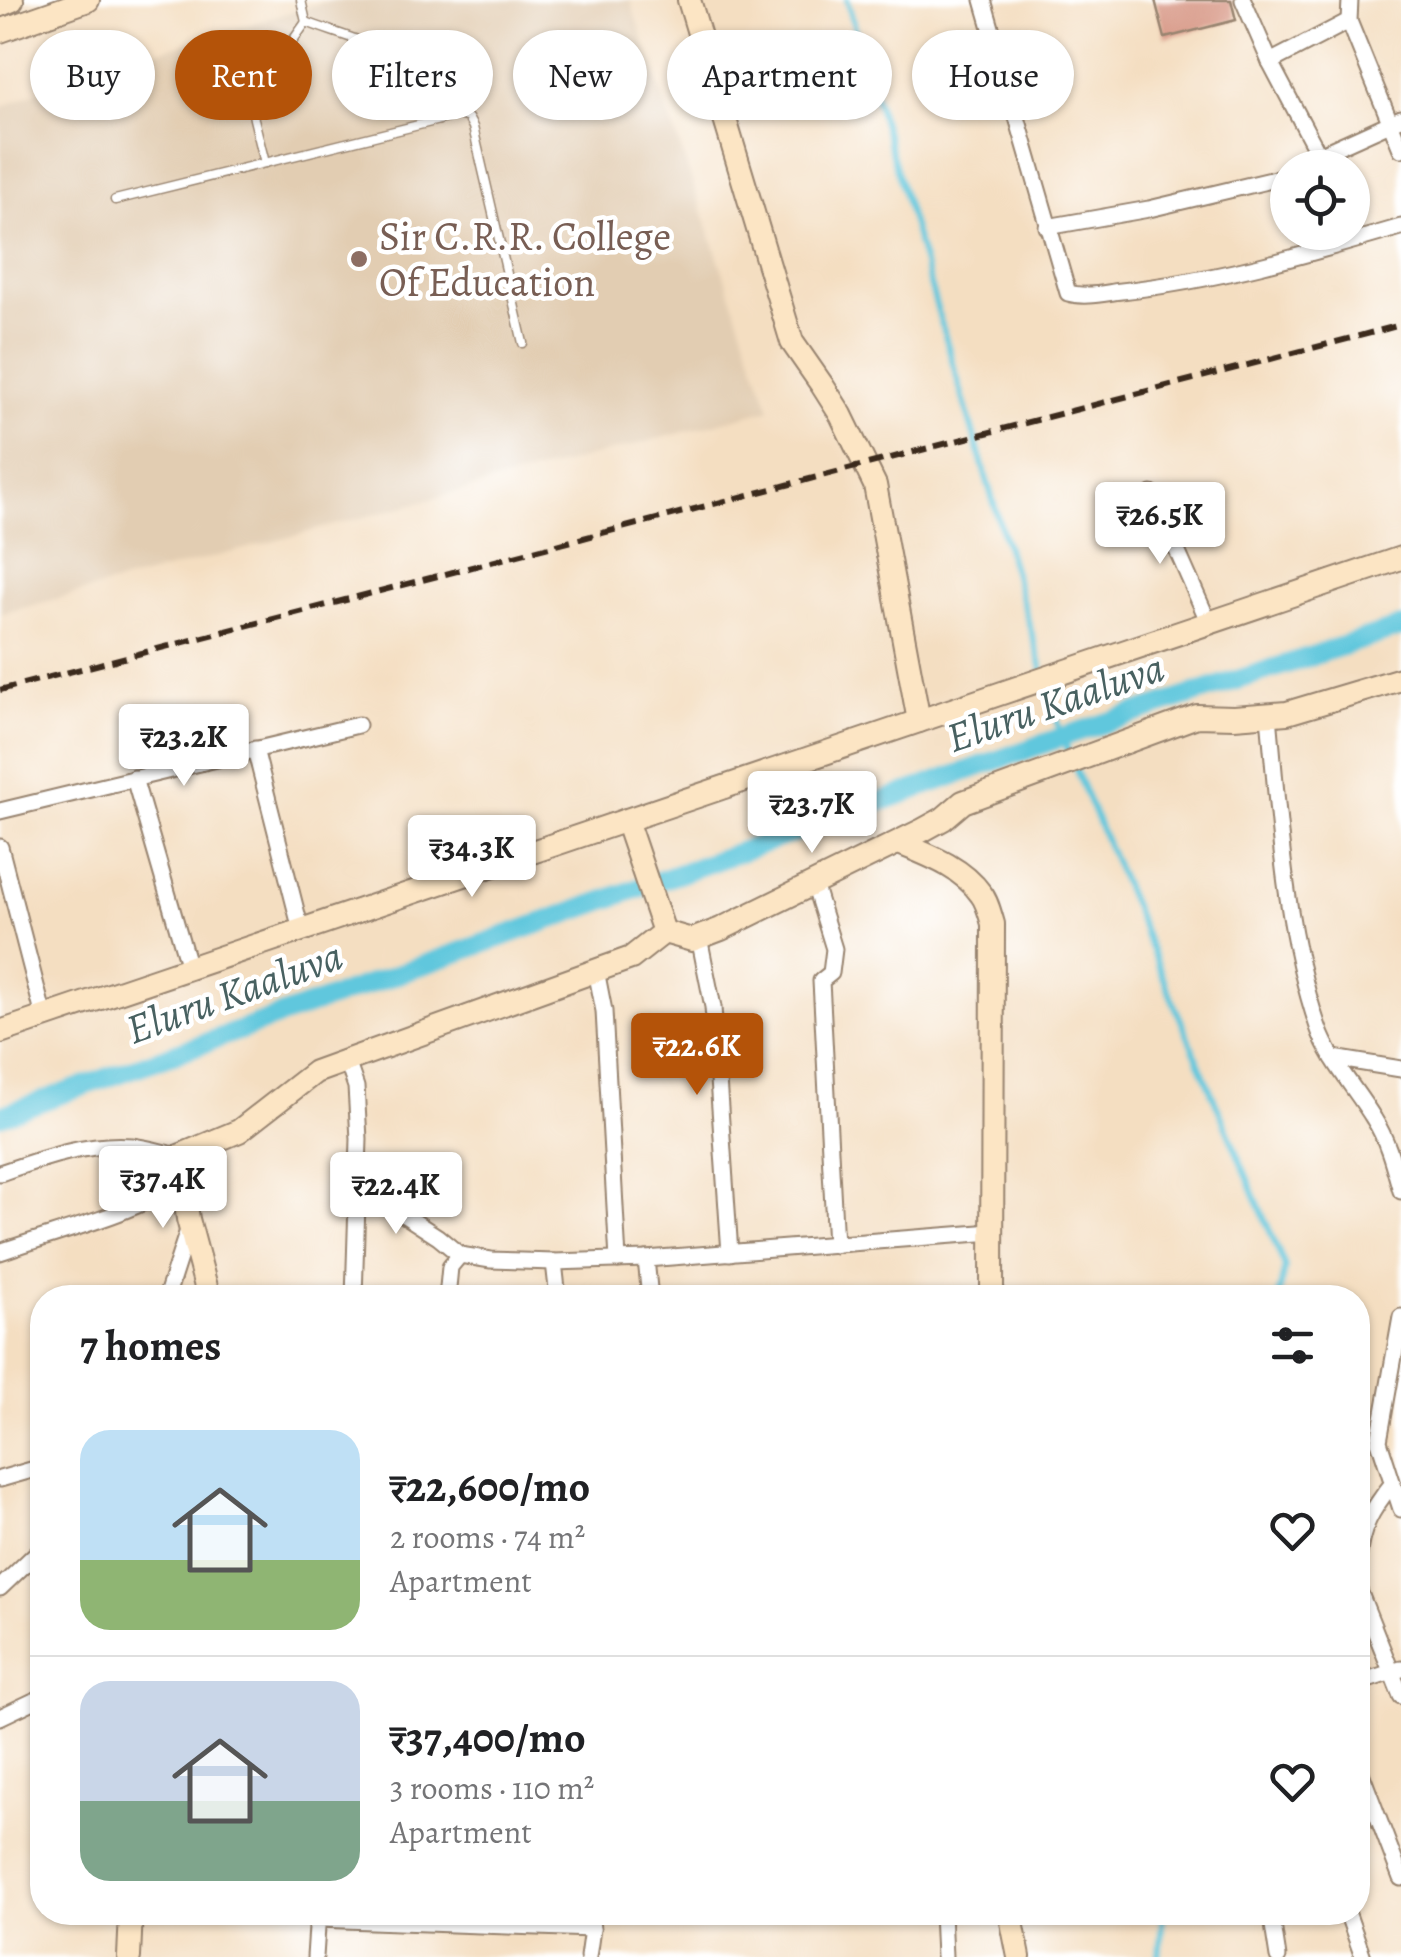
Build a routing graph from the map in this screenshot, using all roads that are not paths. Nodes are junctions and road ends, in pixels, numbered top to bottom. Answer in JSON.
{"nodes":[{"id":1,"x":12,"y":0,"type":"edge"},
{"id":2,"x":88,"y":0,"type":"edge"},
{"id":3,"x":301,"y":0,"type":"edge"},
{"id":4,"x":689,"y":0,"type":"edge"},
{"id":5,"x":983,"y":0,"type":"edge"},
{"id":6,"x":1243,"y":0,"type":"edge"},
{"id":7,"x":1350,"y":0,"type":"edge"},
{"id":8,"x":0,"y":5,"type":"edge"},
{"id":9,"x":1349,"y":21,"type":"junction"},
{"id":10,"x":306,"y":22,"type":"junction"},
{"id":11,"x":0,"y":31,"type":"edge"},
{"id":12,"x":332,"y":31,"type":"edge"},
{"id":13,"x":1270,"y":62,"type":"junction"},
{"id":14,"x":439,"y":120,"type":"edge"},
{"id":15,"x":469,"y":120,"type":"edge"},
{"id":16,"x":1396,"y":120,"type":"edge"},
{"id":17,"x":1401,"y":149,"type":"edge"},
{"id":18,"x":1313,"y":150,"type":"edge"},
{"id":19,"x":1344,"y":150,"type":"edge"},
{"id":20,"x":266,"y":162,"type":"junction"},
{"id":21,"x":1270,"y":180,"type":"edge"},
{"id":22,"x":115,"y":200,"type":"dead end"},
{"id":23,"x":1047,"y":227,"type":"junction"},
{"id":24,"x":1401,"y":227,"type":"edge"},
{"id":25,"x":1370,"y":233,"type":"edge"},
{"id":26,"x":1301,"y":250,"type":"edge"},
{"id":27,"x":523,"y":343,"type":"dead end"},
{"id":28,"x":1152,"y":494,"type":"dead end"},
{"id":29,"x":1401,"y":558,"type":"edge"},
{"id":30,"x":1208,"y":623,"type":"junction"},
{"id":31,"x":1401,"y":679,"type":"edge"},
{"id":32,"x":1268,"y":716,"type":"junction"},
{"id":33,"x":923,"y":720,"type":"junction"},
{"id":34,"x":358,"y":724,"type":"dead end"},
{"id":35,"x":256,"y":749,"type":"junction"},
{"id":36,"x":134,"y":778,"type":"junction"},
{"id":37,"x":0,"y":811,"type":"edge"},
{"id":38,"x":626,"y":820,"type":"junction"},
{"id":39,"x":899,"y":843,"type":"junction"},
{"id":40,"x":0,"y":847,"type":"edge"},
{"id":41,"x":814,"y":884,"type":"junction"},
{"id":42,"x":301,"y":930,"type":"junction"},
{"id":43,"x":664,"y":932,"type":"junction"},
{"id":44,"x":699,"y":937,"type":"junction"},
{"id":45,"x":189,"y":968,"type":"junction"},
{"id":46,"x":596,"y":970,"type":"junction"},
{"id":47,"x":44,"y":1017,"type":"junction"},
{"id":48,"x":0,"y":1032,"type":"edge"},
{"id":49,"x":1334,"y":1058,"type":"junction"},
{"id":50,"x":347,"y":1061,"type":"junction"},
{"id":51,"x":1401,"y":1069,"type":"edge"},
{"id":52,"x":179,"y":1156,"type":"junction"},
{"id":53,"x":0,"y":1173,"type":"edge"},
{"id":54,"x":182,"y":1182,"type":"junction"},
{"id":55,"x":358,"y":1184,"type":"junction"},
{"id":56,"x":1401,"y":1190,"type":"edge"},
{"id":57,"x":190,"y":1227,"type":"junction"},
{"id":58,"x":993,"y":1232,"type":"junction"},
{"id":59,"x":835,"y":1245,"type":"junction"},
{"id":60,"x":0,"y":1252,"type":"edge"},
{"id":61,"x":730,"y":1253,"type":"junction"},
{"id":62,"x":460,"y":1255,"type":"junction"},
{"id":63,"x":646,"y":1259,"type":"junction"},
{"id":64,"x":618,"y":1260,"type":"junction"},
{"id":65,"x":554,"y":1262,"type":"junction"},
{"id":66,"x":170,"y":1285,"type":"edge"},
{"id":67,"x":206,"y":1285,"type":"edge"},
{"id":68,"x":354,"y":1285,"type":"edge"},
{"id":69,"x":448,"y":1285,"type":"edge"},
{"id":70,"x":557,"y":1285,"type":"edge"},
{"id":71,"x":649,"y":1285,"type":"edge"},
{"id":72,"x":992,"y":1285,"type":"edge"},
{"id":73,"x":1400,"y":1334,"type":"edge"},
{"id":74,"x":30,"y":1470,"type":"edge"},
{"id":75,"x":0,"y":1479,"type":"edge"},
{"id":76,"x":1392,"y":1484,"type":"junction"},
{"id":77,"x":1401,"y":1508,"type":"edge"},
{"id":78,"x":1370,"y":1516,"type":"edge"},
{"id":79,"x":30,"y":1559,"type":"edge"},
{"id":80,"x":0,"y":1588,"type":"edge"},
{"id":81,"x":1370,"y":1613,"type":"edge"},
{"id":82,"x":1397,"y":1670,"type":"edge"},
{"id":83,"x":1370,"y":1679,"type":"edge"},
{"id":84,"x":1401,"y":1696,"type":"edge"},
{"id":85,"x":30,"y":1703,"type":"edge"},
{"id":86,"x":0,"y":1717,"type":"edge"},
{"id":87,"x":1370,"y":1797,"type":"edge"},
{"id":88,"x":1401,"y":1878,"type":"edge"},
{"id":89,"x":130,"y":1925,"type":"edge"},
{"id":90,"x":317,"y":1925,"type":"edge"},
{"id":91,"x":591,"y":1925,"type":"edge"},
{"id":92,"x":943,"y":1925,"type":"edge"},
{"id":93,"x":1013,"y":1925,"type":"edge"},
{"id":94,"x":1273,"y":1925,"type":"edge"},
{"id":95,"x":1352,"y":1925,"type":"edge"},
{"id":96,"x":129,"y":1957,"type":"edge"},
{"id":97,"x":315,"y":1957,"type":"edge"},
{"id":98,"x":588,"y":1957,"type":"edge"},
{"id":99,"x":944,"y":1957,"type":"edge"},
{"id":100,"x":1019,"y":1957,"type":"edge"},
{"id":101,"x":1278,"y":1957,"type":"edge"},
{"id":102,"x":1363,"y":1957,"type":"edge"}],
"edges":[{"from":1,"to":8,"type":"street"},
{"from":2,"to":11,"type":"street"},
{"from":3,"to":10,"type":"lane"},
{"from":4,"to":33,"type":"street"},
{"from":5,"to":23,"type":"street"},
{"from":6,"to":13,"type":"street"},
{"from":7,"to":9,"type":"street"},
{"from":9,"to":13,"type":"street"},
{"from":9,"to":16,"type":"street"},
{"from":10,"to":12,"type":"lane"},
{"from":10,"to":20,"type":"lane"},
{"from":13,"to":18,"type":"street"},
{"from":14,"to":20,"type":"lane"},
{"from":15,"to":27,"type":"lane"},
{"from":16,"to":17,"type":"street"},
{"from":16,"to":19,"type":"street"},
{"from":20,"to":22,"type":"lane"},
{"from":21,"to":23,"type":"street"},
{"from":23,"to":26,"type":"street"},
{"from":24,"to":25,"type":"street"},
{"from":28,"to":30,"type":"street"},
{"from":29,"to":30,"type":"street"},
{"from":30,"to":33,"type":"street"},
{"from":31,"to":32,"type":"street"},
{"from":32,"to":39,"type":"street"},
{"from":32,"to":49,"type":"street"},
{"from":33,"to":38,"type":"street"},
{"from":34,"to":35,"type":"street"},
{"from":35,"to":36,"type":"street"},
{"from":35,"to":42,"type":"street"},
{"from":36,"to":37,"type":"street"},
{"from":36,"to":45,"type":"street"},
{"from":38,"to":42,"type":"street"},
{"from":38,"to":43,"type":"street"},
{"from":39,"to":41,"type":"street"},
{"from":39,"to":58,"type":"street"},
{"from":40,"to":47,"type":"street"},
{"from":41,"to":44,"type":"street"},
{"from":41,"to":59,"type":"street"},
{"from":42,"to":45,"type":"street"},
{"from":43,"to":44,"type":"street"},
{"from":43,"to":46,"type":"street"},
{"from":44,"to":61,"type":"street"},
{"from":45,"to":47,"type":"street"},
{"from":46,"to":50,"type":"street"},
{"from":46,"to":64,"type":"street"},
{"from":47,"to":48,"type":"street"},
{"from":49,"to":51,"type":"street"},
{"from":49,"to":56,"type":"street"},
{"from":50,"to":52,"type":"street"},
{"from":50,"to":55,"type":"street"},
{"from":52,"to":53,"type":"street"},
{"from":52,"to":54,"type":"street"},
{"from":54,"to":57,"type":"street"},
{"from":54,"to":60,"type":"street"},
{"from":55,"to":62,"type":"street"},
{"from":55,"to":68,"type":"street"},
{"from":57,"to":66,"type":"street"},
{"from":57,"to":67,"type":"street"},
{"from":58,"to":59,"type":"street"},
{"from":58,"to":72,"type":"street"},
{"from":59,"to":61,"type":"street"},
{"from":61,"to":63,"type":"street"},
{"from":62,"to":65,"type":"street"},
{"from":62,"to":69,"type":"street"},
{"from":63,"to":64,"type":"street"},
{"from":63,"to":71,"type":"street"},
{"from":64,"to":65,"type":"street"},
{"from":65,"to":70,"type":"street"},
{"from":73,"to":76,"type":"street"},
{"from":74,"to":75,"type":"street"},
{"from":76,"to":77,"type":"street"},
{"from":76,"to":78,"type":"street"},
{"from":79,"to":80,"type":"street"},
{"from":81,"to":82,"type":"street"},
{"from":82,"to":83,"type":"street"},
{"from":82,"to":84,"type":"street"},
{"from":85,"to":86,"type":"street"},
{"from":87,"to":88,"type":"street"},
{"from":89,"to":96,"type":"street"},
{"from":90,"to":97,"type":"street"},
{"from":91,"to":98,"type":"street"},
{"from":92,"to":99,"type":"street"},
{"from":93,"to":100,"type":"street"},
{"from":94,"to":101,"type":"street"},
{"from":95,"to":102,"type":"street"}]}
